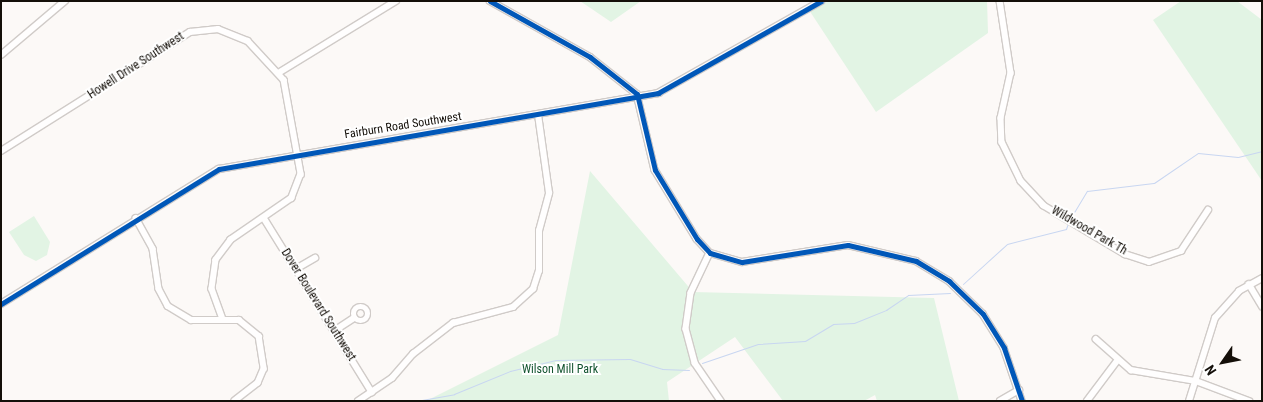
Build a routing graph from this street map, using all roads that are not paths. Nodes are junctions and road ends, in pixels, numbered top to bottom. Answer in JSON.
{"nodes":[{"id":1,"x":65,"y":1,"type":"edge"},
{"id":2,"x":396,"y":1,"type":"edge"},
{"id":3,"x":490,"y":1,"type":"edge"},
{"id":4,"x":821,"y":1,"type":"edge"},
{"id":5,"x":1000,"y":1,"type":"edge"},
{"id":6,"x":1,"y":56,"type":"edge"},
{"id":7,"x":280,"y":72,"type":"junction"},
{"id":8,"x":639,"y":98,"type":"junction"},
{"id":9,"x":538,"y":114,"type":"junction"},
{"id":10,"x":1,"y":151,"type":"edge"},
{"id":11,"x":299,"y":153,"type":"junction"},
{"id":12,"x":1208,"y":210,"type":"dead end"},
{"id":13,"x":136,"y":218,"type":"junction"},
{"id":14,"x":264,"y":218,"type":"junction"},
{"id":15,"x":710,"y":253,"type":"junction"},
{"id":16,"x":314,"y":258,"type":"dead end"},
{"id":17,"x":296,"y":270,"type":"junction"},
{"id":18,"x":1262,"y":278,"type":"edge"},
{"id":19,"x":1249,"y":284,"type":"junction"},
{"id":20,"x":1,"y":304,"type":"edge"},
{"id":21,"x":1262,"y":306,"type":"edge"},
{"id":22,"x":222,"y":317,"type":"junction"},
{"id":23,"x":354,"y":318,"type":"dead end"},
{"id":24,"x":334,"y":330,"type":"junction"},
{"id":25,"x":1096,"y":339,"type":"dead end"},
{"id":26,"x":1117,"y":361,"type":"junction"},
{"id":27,"x":1196,"y":382,"type":"junction"},
{"id":28,"x":1019,"y":390,"type":"junction"},
{"id":29,"x":372,"y":392,"type":"junction"},
{"id":30,"x":235,"y":401,"type":"edge"},
{"id":31,"x":358,"y":401,"type":"edge"},
{"id":32,"x":721,"y":401,"type":"edge"},
{"id":33,"x":1000,"y":401,"type":"edge"},
{"id":34,"x":1022,"y":401,"type":"edge"},
{"id":35,"x":1087,"y":401,"type":"edge"},
{"id":36,"x":1189,"y":401,"type":"edge"},
{"id":37,"x":1249,"y":401,"type":"edge"}],
"edges":[{"from":1,"to":6,"type":"street"},
{"from":2,"to":7,"type":"street"},
{"from":3,"to":8,"type":"street"},
{"from":4,"to":8,"type":"street","name":"Fairburn Road Southwest"},
{"from":5,"to":12,"type":"street","name":"Wildwood Park Th"},
{"from":7,"to":10,"type":"street","name":"Howell Drive Southwest"},
{"from":7,"to":11,"type":"street"},
{"from":8,"to":9,"type":"street","name":"Fairburn Road Southwest"},
{"from":8,"to":15,"type":"street"},
{"from":9,"to":11,"type":"street","name":"Fairburn Road Southwest"},
{"from":9,"to":29,"type":"street"},
{"from":11,"to":13,"type":"street","name":"Fairburn Road Southwest"},
{"from":11,"to":14,"type":"street"},
{"from":13,"to":20,"type":"street","name":"Fairburn Road Southwest"},
{"from":13,"to":22,"type":"street"},
{"from":14,"to":17,"type":"street","name":"Dover Boulevard Southwest"},
{"from":14,"to":22,"type":"street"},
{"from":15,"to":28,"type":"street"},
{"from":15,"to":32,"type":"street"},
{"from":16,"to":17,"type":"street"},
{"from":17,"to":24,"type":"street","name":"Dover Boulevard Southwest"},
{"from":18,"to":19,"type":"street"},
{"from":19,"to":21,"type":"street"},
{"from":19,"to":27,"type":"street"},
{"from":22,"to":30,"type":"street"},
{"from":23,"to":24,"type":"street"},
{"from":24,"to":29,"type":"street","name":"Dover Boulevard Southwest"},
{"from":25,"to":26,"type":"street"},
{"from":26,"to":27,"type":"street"},
{"from":26,"to":35,"type":"street"},
{"from":27,"to":36,"type":"street"},
{"from":27,"to":37,"type":"street"},
{"from":28,"to":33,"type":"street"},
{"from":28,"to":34,"type":"street"},
{"from":29,"to":31,"type":"street"}]}
